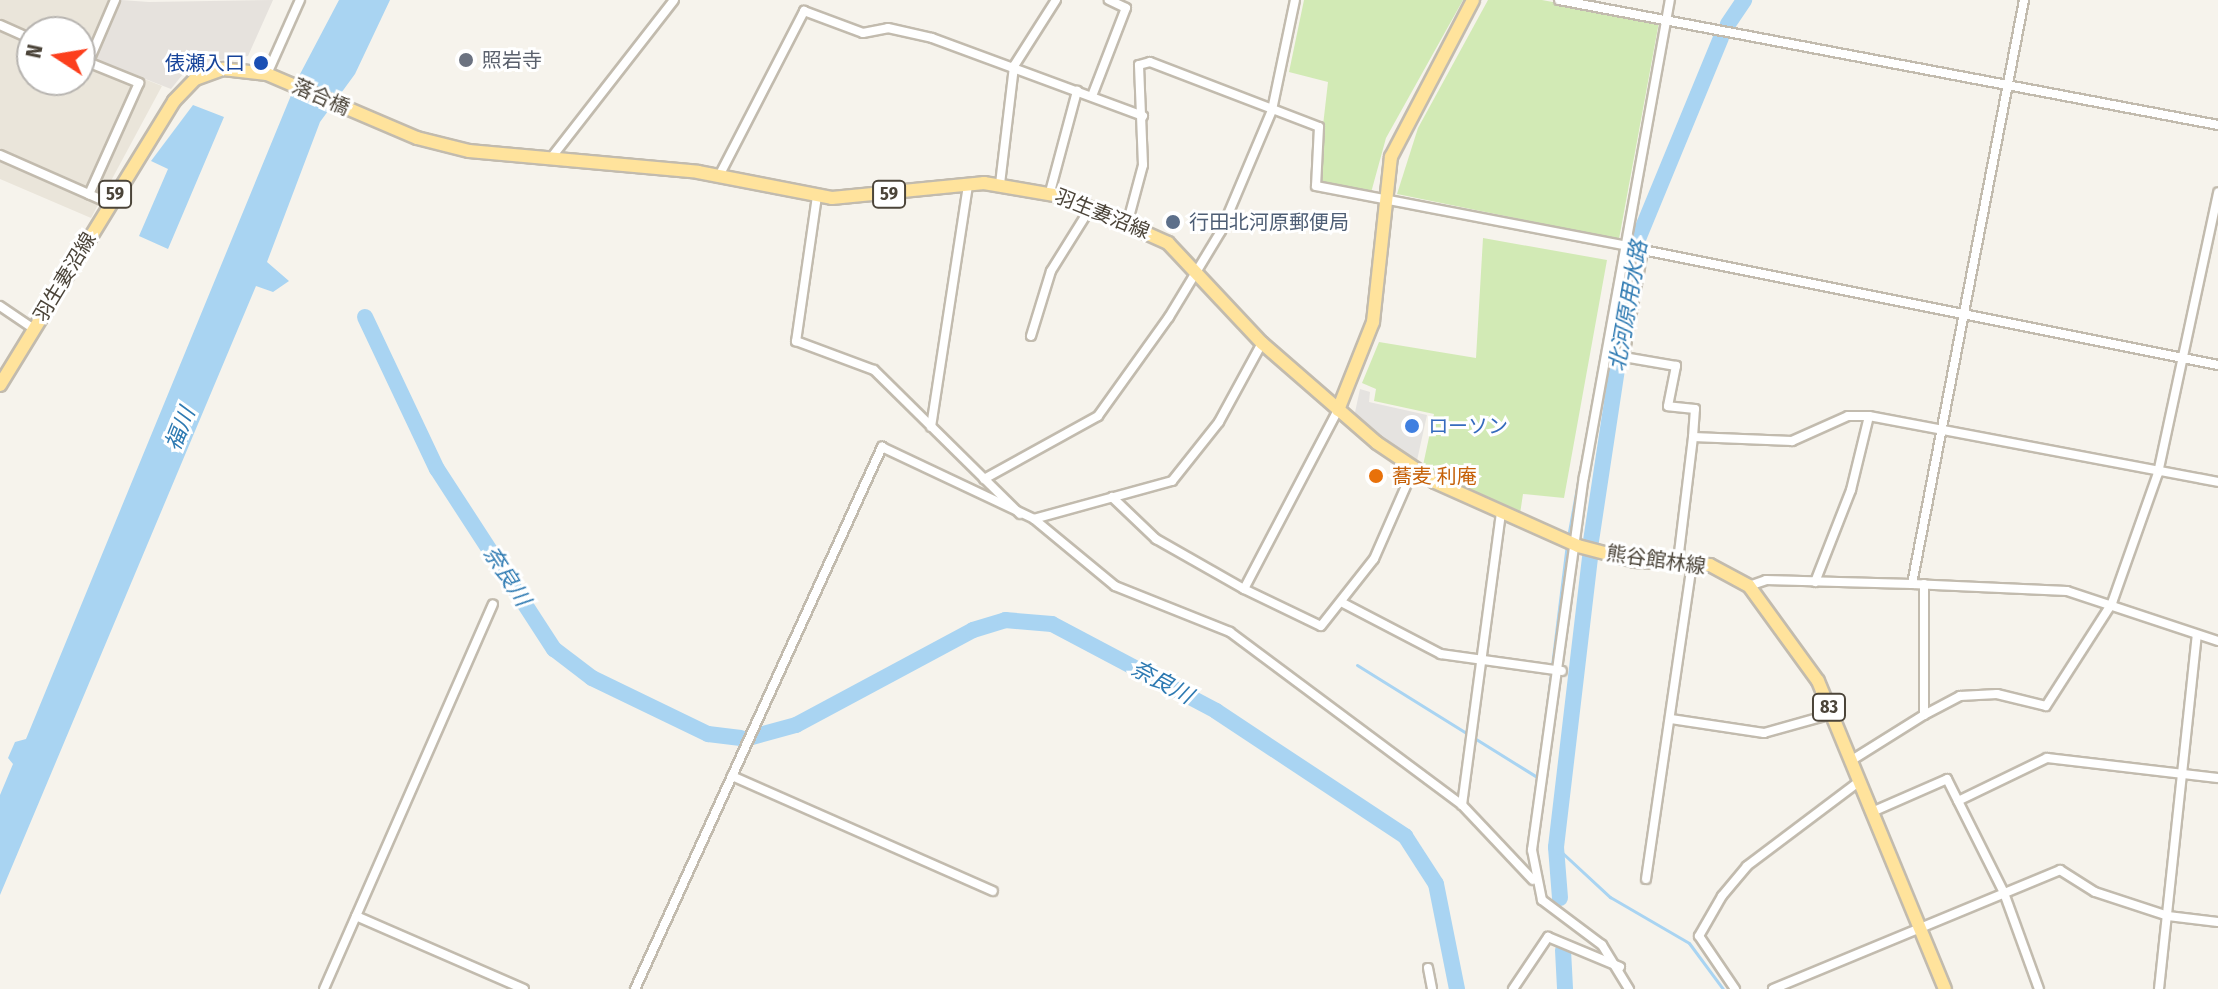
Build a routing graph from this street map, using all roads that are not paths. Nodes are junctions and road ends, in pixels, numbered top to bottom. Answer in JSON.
{"nodes":[{"id":1,"x":115,"y":0,"type":"edge"},
{"id":2,"x":300,"y":0,"type":"edge"},
{"id":3,"x":674,"y":0,"type":"edge"},
{"id":4,"x":1056,"y":0,"type":"edge"},
{"id":5,"x":1109,"y":0,"type":"edge"},
{"id":6,"x":1295,"y":0,"type":"edge"},
{"id":7,"x":1473,"y":0,"type":"edge"},
{"id":8,"x":1559,"y":0,"type":"edge"},
{"id":9,"x":1670,"y":0,"type":"edge"},
{"id":10,"x":2024,"y":0,"type":"edge"},
{"id":11,"x":1666,"y":20,"type":"junction"},
{"id":12,"x":96,"y":37,"type":"edge"},
{"id":13,"x":96,"y":66,"type":"edge"},
{"id":14,"x":1014,"y":66,"type":"junction"},
{"id":15,"x":270,"y":75,"type":"junction"},
{"id":16,"x":2007,"y":85,"type":"junction"},
{"id":17,"x":1077,"y":91,"type":"junction"},
{"id":18,"x":1092,"y":96,"type":"junction"},
{"id":19,"x":1272,"y":110,"type":"junction"},
{"id":20,"x":1143,"y":116,"type":"junction"},
{"id":21,"x":368,"y":118,"type":"joint"},
{"id":22,"x":2218,"y":125,"type":"edge"},
{"id":23,"x":0,"y":155,"type":"edge"},
{"id":24,"x":551,"y":158,"type":"junction"},
{"id":25,"x":719,"y":176,"type":"junction"},
{"id":26,"x":968,"y":184,"type":"junction"},
{"id":27,"x":1000,"y":184,"type":"junction"},
{"id":28,"x":1050,"y":192,"type":"junction"},
{"id":29,"x":2218,"y":192,"type":"edge"},
{"id":30,"x":89,"y":194,"type":"junction"},
{"id":31,"x":817,"y":196,"type":"junction"},
{"id":32,"x":1381,"y":200,"type":"junction"},
{"id":33,"x":109,"y":203,"type":"junction"},
{"id":34,"x":1092,"y":206,"type":"junction"},
{"id":35,"x":1128,"y":221,"type":"junction"},
{"id":36,"x":1623,"y":245,"type":"junction"},
{"id":37,"x":1196,"y":275,"type":"junction"},
{"id":38,"x":0,"y":306,"type":"edge"},
{"id":39,"x":1963,"y":316,"type":"junction"},
{"id":40,"x":34,"y":329,"type":"junction"},
{"id":41,"x":1031,"y":336,"type":"dead end"},
{"id":42,"x":1262,"y":343,"type":"junction"},
{"id":43,"x":2186,"y":358,"type":"junction"},
{"id":44,"x":2218,"y":365,"type":"edge"},
{"id":45,"x":0,"y":385,"type":"edge"},
{"id":46,"x":1338,"y":410,"type":"junction"},
{"id":47,"x":1869,"y":416,"type":"junction"},
{"id":48,"x":931,"y":427,"type":"junction"},
{"id":49,"x":1940,"y":430,"type":"junction"},
{"id":50,"x":1693,"y":437,"type":"junction"},
{"id":51,"x":1413,"y":470,"type":"junction"},
{"id":52,"x":2158,"y":473,"type":"junction"},
{"id":53,"x":984,"y":479,"type":"junction"},
{"id":54,"x":2218,"y":482,"type":"edge"},
{"id":55,"x":1112,"y":497,"type":"junction"},
{"id":56,"x":1501,"y":512,"type":"junction"},
{"id":57,"x":1029,"y":519,"type":"junction"},
{"id":58,"x":1580,"y":546,"type":"junction"},
{"id":59,"x":1678,"y":561,"type":"junction"},
{"id":60,"x":1692,"y":562,"type":"junction"},
{"id":61,"x":1815,"y":582,"type":"junction"},
{"id":62,"x":1912,"y":584,"type":"junction"},
{"id":63,"x":1924,"y":584,"type":"junction"},
{"id":64,"x":1749,"y":586,"type":"junction"},
{"id":65,"x":1244,"y":589,"type":"junction"},
{"id":66,"x":1341,"y":602,"type":"junction"},
{"id":67,"x":2112,"y":603,"type":"junction"},
{"id":68,"x":493,"y":604,"type":"dead end"},
{"id":69,"x":2197,"y":635,"type":"junction"},
{"id":70,"x":2218,"y":641,"type":"edge"},
{"id":71,"x":1481,"y":660,"type":"junction"},
{"id":72,"x":1562,"y":671,"type":"junction"},
{"id":73,"x":1832,"y":714,"type":"junction"},
{"id":74,"x":1924,"y":715,"type":"junction"},
{"id":75,"x":1671,"y":719,"type":"junction"},
{"id":76,"x":1852,"y":760,"type":"junction"},
{"id":77,"x":732,"y":776,"type":"junction"},
{"id":78,"x":2183,"y":776,"type":"junction"},
{"id":79,"x":2218,"y":778,"type":"edge"},
{"id":80,"x":1860,"y":781,"type":"junction"},
{"id":81,"x":1958,"y":801,"type":"junction"},
{"id":82,"x":1462,"y":805,"type":"junction"},
{"id":83,"x":1872,"y":812,"type":"junction"},
{"id":84,"x":1646,"y":879,"type":"dead end"},
{"id":85,"x":1533,"y":880,"type":"junction"},
{"id":86,"x":993,"y":891,"type":"dead end"},
{"id":87,"x":2004,"y":893,"type":"junction"},
{"id":88,"x":356,"y":916,"type":"junction"},
{"id":89,"x":2168,"y":916,"type":"junction"},
{"id":90,"x":2218,"y":922,"type":"edge"},
{"id":91,"x":1920,"y":927,"type":"junction"},
{"id":92,"x":1620,"y":967,"type":"junction"},
{"id":93,"x":1428,"y":968,"type":"dead end"},
{"id":94,"x":324,"y":989,"type":"edge"},
{"id":95,"x":524,"y":989,"type":"edge"},
{"id":96,"x":635,"y":989,"type":"edge"},
{"id":97,"x":1432,"y":989,"type":"edge"},
{"id":98,"x":1513,"y":989,"type":"edge"},
{"id":99,"x":1629,"y":989,"type":"edge"},
{"id":100,"x":1735,"y":989,"type":"edge"},
{"id":101,"x":1773,"y":989,"type":"edge"},
{"id":102,"x":1945,"y":989,"type":"edge"},
{"id":103,"x":2039,"y":989,"type":"edge"},
{"id":104,"x":2159,"y":989,"type":"edge"}],
"edges":[{"from":1,"to":12,"type":"street"},
{"from":2,"to":15,"type":"street"},
{"from":3,"to":24,"type":"street"},
{"from":4,"to":14,"type":"street"},
{"from":5,"to":18,"type":"street"},
{"from":6,"to":19,"type":"street"},
{"from":7,"to":32,"type":"main road"},
{"from":8,"to":11,"type":"street"},
{"from":9,"to":11,"type":"street"},
{"from":10,"to":16,"type":"street"},
{"from":11,"to":16,"type":"street"},
{"from":11,"to":36,"type":"street"},
{"from":13,"to":30,"type":"street"},
{"from":14,"to":17,"type":"street"},
{"from":14,"to":25,"type":"street"},
{"from":14,"to":27,"type":"street"},
{"from":15,"to":21,"type":"main road","name":"落合橋","number":"59"},
{"from":15,"to":33,"type":"main road","name":"羽生妻沼線","number":"59"},
{"from":16,"to":22,"type":"street"},
{"from":16,"to":39,"type":"street"},
{"from":17,"to":18,"type":"street"},
{"from":17,"to":28,"type":"street"},
{"from":18,"to":20,"type":"street"},
{"from":19,"to":20,"type":"street"},
{"from":19,"to":32,"type":"street"},
{"from":19,"to":37,"type":"street"},
{"from":20,"to":35,"type":"street"},
{"from":21,"to":24,"type":"main road","name":"羽生妻沼線","number":"59"},
{"from":23,"to":30,"type":"street"},
{"from":24,"to":25,"type":"main road","name":"羽生妻沼線","number":"59"},
{"from":25,"to":31,"type":"main road","name":"羽生妻沼線","number":"59"},
{"from":26,"to":27,"type":"main road","name":"羽生妻沼線","number":"59"},
{"from":26,"to":31,"type":"main road","name":"羽生妻沼線","number":"59"},
{"from":26,"to":48,"type":"street"},
{"from":27,"to":28,"type":"main road","name":"羽生妻沼線","number":"59"},
{"from":28,"to":34,"type":"main road","name":"羽生妻沼線","number":"59"},
{"from":29,"to":43,"type":"street"},
{"from":30,"to":33,"type":"street"},
{"from":31,"to":48,"type":"street"},
{"from":32,"to":36,"type":"street"},
{"from":32,"to":46,"type":"main road"},
{"from":33,"to":40,"type":"main road","name":"羽生妻沼線","number":"59"},
{"from":34,"to":35,"type":"main road","name":"羽生妻沼線","number":"59"},
{"from":34,"to":41,"type":"street"},
{"from":35,"to":37,"type":"main road","name":"羽生妻沼線","number":"59"},
{"from":36,"to":58,"type":"street"},
{"from":37,"to":42,"type":"main road","name":"羽生妻沼線","number":"59"},
{"from":37,"to":53,"type":"street"},
{"from":38,"to":40,"type":"street"},
{"from":39,"to":43,"type":"street"},
{"from":39,"to":49,"type":"street"},
{"from":39,"to":50,"type":"street"},
{"from":40,"to":45,"type":"main road","name":"羽生妻沼線","number":"59"},
{"from":42,"to":46,"type":"main road","name":"羽生妻沼線","number":"59"},
{"from":42,"to":55,"type":"street"},
{"from":43,"to":44,"type":"street"},
{"from":43,"to":52,"type":"street"},
{"from":46,"to":51,"type":"main road","name":"熊谷館林線","number":"83"},
{"from":46,"to":65,"type":"street"},
{"from":47,"to":49,"type":"street"},
{"from":47,"to":50,"type":"street"},
{"from":47,"to":61,"type":"street"},
{"from":48,"to":53,"type":"street"},
{"from":49,"to":52,"type":"street"},
{"from":49,"to":62,"type":"street"},
{"from":50,"to":59,"type":"street"},
{"from":51,"to":56,"type":"main road","name":"熊谷館林線","number":"83"},
{"from":51,"to":66,"type":"street"},
{"from":52,"to":54,"type":"street"},
{"from":52,"to":67,"type":"street"},
{"from":53,"to":57,"type":"street"},
{"from":55,"to":57,"type":"street"},
{"from":55,"to":65,"type":"street"},
{"from":56,"to":58,"type":"main road","name":"熊谷館林線","number":"83"},
{"from":56,"to":71,"type":"street"},
{"from":57,"to":77,"type":"street"},
{"from":57,"to":82,"type":"street"},
{"from":58,"to":59,"type":"main road","name":"熊谷館林線","number":"83"},
{"from":58,"to":72,"type":"street"},
{"from":59,"to":60,"type":"main road","name":"熊谷館林線","number":"83"},
{"from":60,"to":64,"type":"main road","name":"熊谷館林線","number":"83"},
{"from":60,"to":75,"type":"street"},
{"from":61,"to":62,"type":"street"},
{"from":61,"to":64,"type":"street"},
{"from":62,"to":63,"type":"street"},
{"from":63,"to":67,"type":"street"},
{"from":63,"to":74,"type":"street"},
{"from":64,"to":73,"type":"main road","name":"熊谷館林線","number":"83"},
{"from":65,"to":66,"type":"street"},
{"from":66,"to":71,"type":"street"},
{"from":67,"to":69,"type":"street"},
{"from":67,"to":74,"type":"street"},
{"from":68,"to":88,"type":"street"},
{"from":69,"to":70,"type":"street"},
{"from":69,"to":78,"type":"street"},
{"from":71,"to":72,"type":"street"},
{"from":71,"to":82,"type":"street"},
{"from":72,"to":85,"type":"street"},
{"from":73,"to":75,"type":"street"},
{"from":73,"to":76,"type":"main road","name":"熊谷館林線","number":"83"},
{"from":74,"to":76,"type":"street"},
{"from":75,"to":84,"type":"street"},
{"from":76,"to":80,"type":"main road","name":"熊谷館林線","number":"83"},
{"from":77,"to":86,"type":"street"},
{"from":77,"to":96,"type":"street"},
{"from":78,"to":79,"type":"street"},
{"from":78,"to":81,"type":"street"},
{"from":78,"to":89,"type":"street"},
{"from":80,"to":83,"type":"main road","name":"熊谷館林線","number":"83"},
{"from":80,"to":100,"type":"street"},
{"from":81,"to":83,"type":"street"},
{"from":81,"to":87,"type":"street"},
{"from":82,"to":85,"type":"street"},
{"from":83,"to":91,"type":"main road","name":"熊谷館林線","number":"83"},
{"from":85,"to":92,"type":"street"},
{"from":87,"to":89,"type":"street"},
{"from":87,"to":91,"type":"street"},
{"from":87,"to":103,"type":"street"},
{"from":88,"to":94,"type":"street"},
{"from":88,"to":95,"type":"street"},
{"from":89,"to":90,"type":"street"},
{"from":89,"to":104,"type":"street"},
{"from":91,"to":101,"type":"street"},
{"from":91,"to":102,"type":"main road","name":"熊谷館林線","number":"83"},
{"from":92,"to":98,"type":"street"},
{"from":92,"to":99,"type":"street"},
{"from":93,"to":97,"type":"street"}]}
